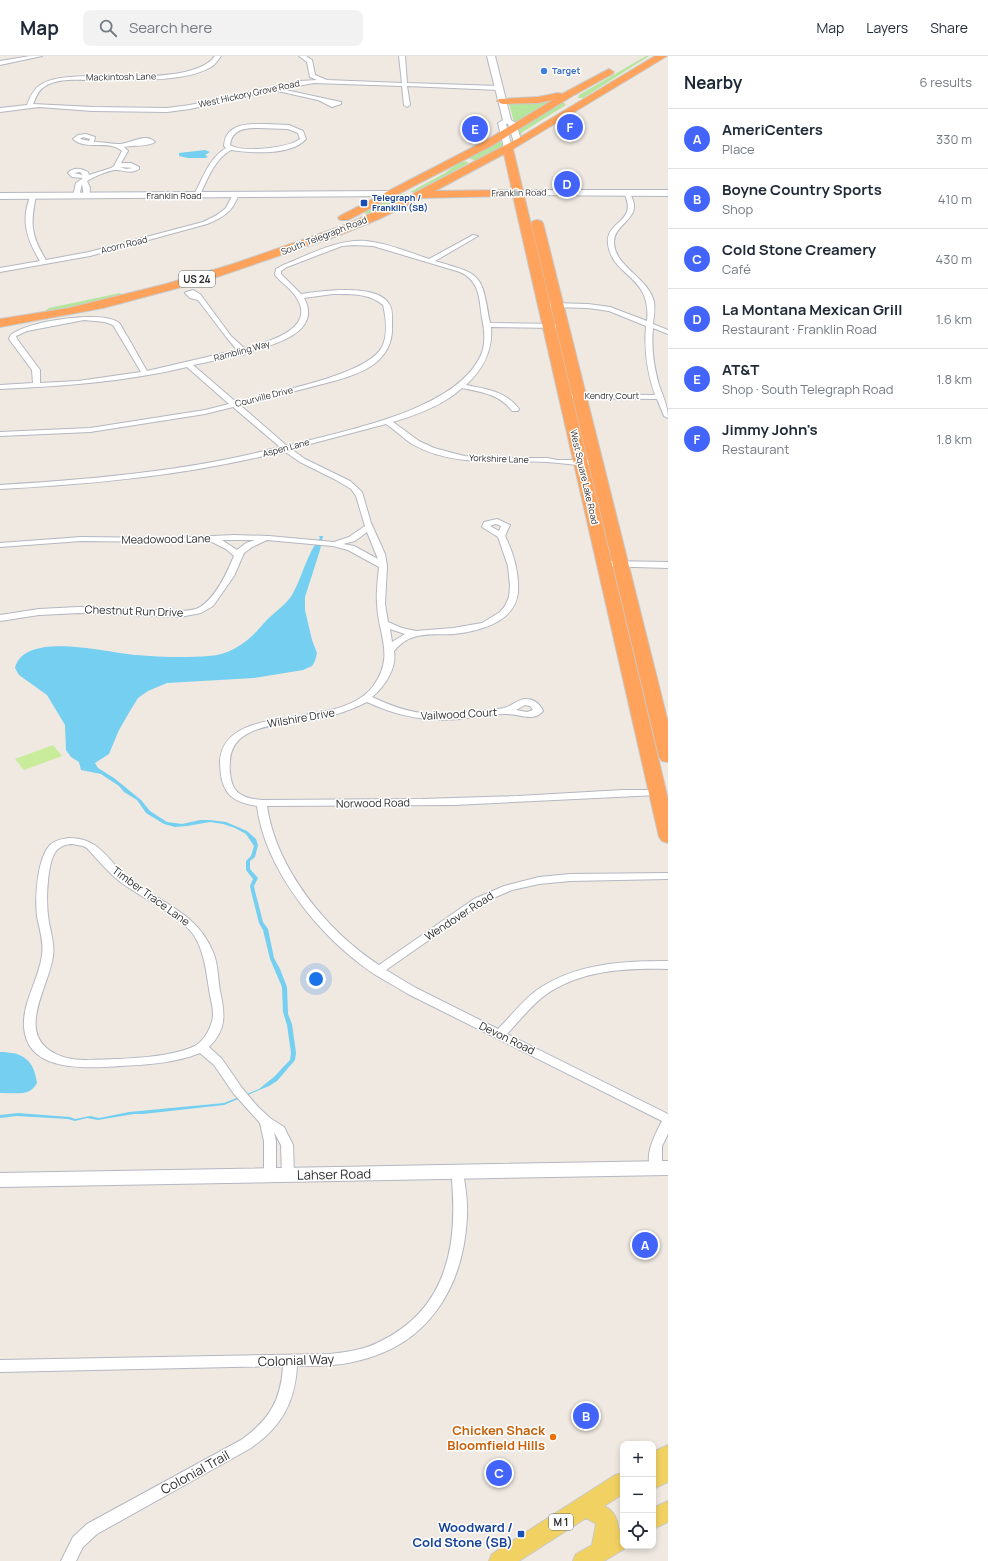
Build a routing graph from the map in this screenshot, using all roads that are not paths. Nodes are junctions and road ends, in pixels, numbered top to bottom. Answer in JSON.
{"nodes":[{"id":1,"x":39,"y":56,"type":"edge"},
{"id":2,"x":218,"y":56,"type":"edge"},
{"id":3,"x":302,"y":56,"type":"edge"},
{"id":4,"x":402,"y":56,"type":"edge"},
{"id":5,"x":491,"y":56,"type":"edge"},
{"id":6,"x":662,"y":56,"type":"edge"},
{"id":7,"x":0,"y":63,"type":"edge"},
{"id":8,"x":617,"y":68,"type":"dead end"},
{"id":9,"x":312,"y":74,"type":"junction"},
{"id":10,"x":328,"y":81,"type":"junction"},
{"id":11,"x":300,"y":82,"type":"junction"},
{"id":12,"x":404,"y":84,"type":"junction"},
{"id":13,"x":272,"y":88,"type":"junction"},
{"id":14,"x":499,"y":88,"type":"junction"},
{"id":15,"x":571,"y":93,"type":"junction"},
{"id":16,"x":321,"y":100,"type":"dead end"},
{"id":17,"x":559,"y":100,"type":"junction"},
{"id":18,"x":585,"y":100,"type":"junction"},
{"id":19,"x":502,"y":101,"type":"junction"},
{"id":20,"x":30,"y":105,"type":"junction"},
{"id":21,"x":407,"y":105,"type":"dead end"},
{"id":22,"x":574,"y":108,"type":"junction"},
{"id":23,"x":0,"y":110,"type":"edge"},
{"id":24,"x":508,"y":128,"type":"junction"},
{"id":25,"x":91,"y":143,"type":"dead end"},
{"id":26,"x":136,"y":143,"type":"dead end"},
{"id":27,"x":513,"y":145,"type":"junction"},
{"id":28,"x":119,"y":146,"type":"junction"},
{"id":29,"x":229,"y":149,"type":"junction"},
{"id":30,"x":520,"y":154,"type":"dead end"},
{"id":31,"x":459,"y":159,"type":"junction"},
{"id":32,"x":474,"y":166,"type":"junction"},
{"id":33,"x":86,"y":178,"type":"junction"},
{"id":34,"x":404,"y":186,"type":"junction"},
{"id":35,"x":526,"y":190,"type":"junction"},
{"id":36,"x":627,"y":193,"type":"junction"},
{"id":37,"x":668,"y":193,"type":"edge"},
{"id":38,"x":390,"y":194,"type":"junction"},
{"id":39,"x":235,"y":195,"type":"junction"},
{"id":40,"x":347,"y":195,"type":"junction"},
{"id":41,"x":418,"y":195,"type":"junction"},
{"id":42,"x":0,"y":196,"type":"edge"},
{"id":43,"x":33,"y":196,"type":"junction"},
{"id":44,"x":76,"y":196,"type":"junction"},
{"id":45,"x":87,"y":196,"type":"junction"},
{"id":46,"x":197,"y":196,"type":"junction"},
{"id":47,"x":375,"y":202,"type":"junction"},
{"id":48,"x":475,"y":236,"type":"dead end"},
{"id":49,"x":429,"y":261,"type":"junction"},
{"id":50,"x":45,"y":263,"type":"junction"},
{"id":51,"x":0,"y":270,"type":"edge"},
{"id":52,"x":301,"y":296,"type":"junction"},
{"id":53,"x":199,"y":298,"type":"dead end"},
{"id":54,"x":544,"y":305,"type":"junction"},
{"id":55,"x":557,"y":305,"type":"junction"},
{"id":56,"x":43,"y":311,"type":"junction"},
{"id":57,"x":1,"y":318,"type":"edge"},
{"id":58,"x":555,"y":324,"type":"junction"},
{"id":59,"x":486,"y":325,"type":"junction"},
{"id":60,"x":650,"y":325,"type":"junction"},
{"id":61,"x":667,"y":332,"type":"edge"},
{"id":62,"x":649,"y":337,"type":"junction"},
{"id":63,"x":243,"y":352,"type":"junction"},
{"id":64,"x":189,"y":365,"type":"junction"},
{"id":65,"x":145,"y":373,"type":"junction"},
{"id":66,"x":37,"y":385,"type":"junction"},
{"id":67,"x":0,"y":386,"type":"edge"},
{"id":68,"x":461,"y":386,"type":"junction"},
{"id":69,"x":565,"y":396,"type":"junction"},
{"id":70,"x":580,"y":396,"type":"junction"},
{"id":71,"x":659,"y":396,"type":"junction"},
{"id":72,"x":235,"y":405,"type":"junction"},
{"id":73,"x":515,"y":410,"type":"dead end"},
{"id":74,"x":668,"y":416,"type":"edge"},
{"id":75,"x":387,"y":421,"type":"junction"},
{"id":76,"x":0,"y":434,"type":"edge"},
{"id":77,"x":285,"y":448,"type":"junction"},
{"id":78,"x":588,"y":460,"type":"junction"},
{"id":79,"x":0,"y":486,"type":"edge"},
{"id":80,"x":369,"y":528,"type":"junction"},
{"id":81,"x":502,"y":536,"type":"dead end"},
{"id":82,"x":269,"y":538,"type":"junction"},
{"id":83,"x":211,"y":539,"type":"junction"},
{"id":84,"x":324,"y":543,"type":"junction"},
{"id":85,"x":0,"y":545,"type":"edge"},
{"id":86,"x":238,"y":555,"type":"junction"},
{"id":87,"x":613,"y":564,"type":"junction"},
{"id":88,"x":668,"y":565,"type":"edge"},
{"id":89,"x":383,"y":566,"type":"junction"},
{"id":90,"x":0,"y":618,"type":"edge"},
{"id":91,"x":384,"y":622,"type":"junction"},
{"id":92,"x":415,"y":634,"type":"junction"},
{"id":93,"x":390,"y":648,"type":"junction"},
{"id":94,"x":367,"y":698,"type":"junction"},
{"id":95,"x":507,"y":711,"type":"dead end"},
{"id":96,"x":668,"y":757,"type":"edge"},
{"id":97,"x":658,"y":792,"type":"junction"},
{"id":98,"x":262,"y":803,"type":"junction"},
{"id":99,"x":668,"y":837,"type":"edge"},
{"id":100,"x":668,"y":876,"type":"edge"},
{"id":101,"x":668,"y":965,"type":"edge"},
{"id":102,"x":378,"y":971,"type":"junction"},
{"id":103,"x":499,"y":1035,"type":"junction"},
{"id":104,"x":201,"y":1048,"type":"junction"},
{"id":105,"x":266,"y":1121,"type":"junction"},
{"id":106,"x":668,"y":1121,"type":"edge"},
{"id":107,"x":662,"y":1168,"type":"edge"},
{"id":108,"x":457,"y":1171,"type":"junction"},
{"id":109,"x":288,"y":1175,"type":"junction"},
{"id":110,"x":270,"y":1176,"type":"junction"},
{"id":111,"x":0,"y":1180,"type":"edge"},
{"id":112,"x":290,"y":1361,"type":"junction"},
{"id":113,"x":0,"y":1366,"type":"edge"},
{"id":114,"x":668,"y":1454,"type":"edge"},
{"id":115,"x":656,"y":1461,"type":"edge"},
{"id":116,"x":668,"y":1471,"type":"edge"},
{"id":117,"x":656,"y":1478,"type":"edge"},
{"id":118,"x":620,"y":1484,"type":"edge"},
{"id":119,"x":584,"y":1507,"type":"junction"},
{"id":120,"x":620,"y":1540,"type":"edge"},
{"id":121,"x":592,"y":1555,"type":"edge"},
{"id":122,"x":68,"y":1561,"type":"edge"},
{"id":123,"x":500,"y":1561,"type":"edge"}],
"edges":[{"from":1,"to":7,"type":"street"},
{"from":2,"to":20,"type":"street","name":"Mackintosh Lane"},
{"from":3,"to":9,"type":"street"},
{"from":4,"to":12,"type":"street"},
{"from":5,"to":14,"type":"street","name":"West Square Lake Road"},
{"from":6,"to":18,"type":"highway","name":"South Telegraph Road","number":"US 24"},
{"from":8,"to":15,"type":"highway","name":"South Telegraph Road","number":"US 24"},
{"from":9,"to":10,"type":"street"},
{"from":9,"to":11,"type":"street"},
{"from":10,"to":11,"type":"street","name":"West Hickory Grove Road"},
{"from":10,"to":12,"type":"street","name":"West Hickory Grove Road"},
{"from":11,"to":13,"type":"street","name":"West Hickory Grove Road"},
{"from":12,"to":14,"type":"street","name":"West Hickory Grove Road"},
{"from":12,"to":21,"type":"street"},
{"from":13,"to":16,"type":"street"},
{"from":13,"to":20,"type":"street","name":"West Hickory Grove Road"},
{"from":14,"to":19,"type":"street","name":"West Square Lake Road"},
{"from":15,"to":17,"type":"highway","name":"South Telegraph Road","number":"US 24"},
{"from":15,"to":18,"type":"highway"},
{"from":15,"to":19,"type":"highway"},
{"from":17,"to":22,"type":"highway"},
{"from":17,"to":24,"type":"highway","name":"South Telegraph Road","number":"US 24"},
{"from":18,"to":22,"type":"highway","name":"South Telegraph Road","number":"US 24"},
{"from":19,"to":24,"type":"street","name":"West Square Lake Road"},
{"from":20,"to":23,"type":"street","name":"West Hickory Grove Road"},
{"from":22,"to":27,"type":"highway","name":"South Telegraph Road","number":"US 24"},
{"from":24,"to":27,"type":"street","name":"West Square Lake Road"},
{"from":24,"to":31,"type":"highway","name":"South Telegraph Road","number":"US 24"},
{"from":25,"to":28,"type":"street"},
{"from":26,"to":28,"type":"street"},
{"from":27,"to":30,"type":"highway","name":"West Square Lake Road"},
{"from":27,"to":32,"type":"highway","name":"South Telegraph Road","number":"US 24"},
{"from":27,"to":35,"type":"highway","name":"West Square Lake Road"},
{"from":28,"to":33,"type":"street"},
{"from":29,"to":29,"type":"street"},
{"from":29,"to":46,"type":"street"},
{"from":31,"to":32,"type":"highway"},
{"from":31,"to":34,"type":"highway","name":"South Telegraph Road","number":"US 24"},
{"from":32,"to":41,"type":"highway","name":"South Telegraph Road","number":"US 24"},
{"from":33,"to":44,"type":"street"},
{"from":33,"to":45,"type":"street"},
{"from":34,"to":38,"type":"highway","name":"South Telegraph Road","number":"US 24"},
{"from":34,"to":41,"type":"highway"},
{"from":35,"to":36,"type":"street","name":"Franklin Road"},
{"from":35,"to":41,"type":"highway","name":"Franklin Road"},
{"from":35,"to":54,"type":"highway","name":"West Square Lake Road"},
{"from":35,"to":55,"type":"highway","name":"West Square Lake Road"},
{"from":36,"to":37,"type":"street","name":"Franklin Road"},
{"from":36,"to":60,"type":"street"},
{"from":38,"to":40,"type":"street","name":"Franklin Road"},
{"from":38,"to":47,"type":"highway","name":"South Telegraph Road","number":"US 24"},
{"from":39,"to":40,"type":"street","name":"Franklin Road"},
{"from":39,"to":46,"type":"street","name":"Franklin Road"},
{"from":39,"to":50,"type":"street","name":"Acorn Road"},
{"from":40,"to":47,"type":"street","name":"Franklin Road"},
{"from":41,"to":56,"type":"highway","name":"South Telegraph Road","number":"US 24"},
{"from":42,"to":43,"type":"street","name":"Franklin Road"},
{"from":43,"to":44,"type":"street","name":"Franklin Road"},
{"from":43,"to":50,"type":"street"},
{"from":44,"to":45,"type":"street","name":"Franklin Road"},
{"from":45,"to":46,"type":"street","name":"Franklin Road"},
{"from":47,"to":56,"type":"highway","name":"South Telegraph Road","number":"US 24"},
{"from":48,"to":49,"type":"street"},
{"from":49,"to":52,"type":"street"},
{"from":49,"to":59,"type":"street"},
{"from":50,"to":51,"type":"street","name":"Acorn Road"},
{"from":52,"to":63,"type":"street","name":"Rambling Way"},
{"from":52,"to":72,"type":"street","name":"Courville Drive"},
{"from":53,"to":63,"type":"street"},
{"from":54,"to":55,"type":"street"},
{"from":54,"to":58,"type":"highway","name":"West Square Lake Road"},
{"from":55,"to":58,"type":"highway","name":"West Square Lake Road"},
{"from":55,"to":60,"type":"street"},
{"from":56,"to":57,"type":"highway","name":"South Telegraph Road","number":"US 24"},
{"from":58,"to":59,"type":"street"},
{"from":58,"to":69,"type":"highway","name":"West Square Lake Road"},
{"from":58,"to":70,"type":"highway","name":"West Square Lake Road"},
{"from":59,"to":68,"type":"street","name":"Aspen Lane"},
{"from":60,"to":61,"type":"street"},
{"from":60,"to":62,"type":"street"},
{"from":61,"to":62,"type":"street"},
{"from":62,"to":71,"type":"street"},
{"from":63,"to":64,"type":"street","name":"Rambling Way"},
{"from":64,"to":65,"type":"street","name":"Rambling Way"},
{"from":64,"to":72,"type":"street","name":"Wilshire Drive"},
{"from":65,"to":66,"type":"street","name":"Rambling Way"},
{"from":65,"to":66,"type":"street"},
{"from":66,"to":67,"type":"street","name":"Rambling Way"},
{"from":68,"to":73,"type":"street"},
{"from":68,"to":75,"type":"street","name":"Aspen Lane"},
{"from":69,"to":70,"type":"street","name":"Kendry Court"},
{"from":69,"to":78,"type":"highway","name":"West Square Lake Road"},
{"from":70,"to":71,"type":"street","name":"Kendry Court"},
{"from":70,"to":78,"type":"highway","name":"West Square Lake Road"},
{"from":71,"to":74,"type":"street"},
{"from":72,"to":76,"type":"street","name":"Courville Drive"},
{"from":72,"to":77,"type":"street","name":"Wilshire Drive"},
{"from":75,"to":77,"type":"street","name":"Aspen Lane"},
{"from":75,"to":78,"type":"street","name":"Yorkshire Lane"},
{"from":77,"to":79,"type":"street","name":"Aspen Lane"},
{"from":77,"to":80,"type":"street","name":"Wilshire Drive"},
{"from":78,"to":87,"type":"highway","name":"West Square Lake Road"},
{"from":80,"to":84,"type":"street"},
{"from":80,"to":89,"type":"street","name":"Wilshire Drive"},
{"from":81,"to":92,"type":"street"},
{"from":82,"to":83,"type":"street","name":"Meadowood Lane"},
{"from":82,"to":84,"type":"street","name":"Meadowood Lane"},
{"from":82,"to":86,"type":"street"},
{"from":83,"to":85,"type":"street","name":"Meadowood Lane"},
{"from":83,"to":86,"type":"street"},
{"from":84,"to":89,"type":"street"},
{"from":86,"to":90,"type":"street","name":"Chestnut Run Drive"},
{"from":87,"to":88,"type":"street"},
{"from":87,"to":96,"type":"highway","name":"West Square Lake Road"},
{"from":87,"to":97,"type":"highway","name":"West Square Lake Road"},
{"from":89,"to":91,"type":"street","name":"Wilshire Drive"},
{"from":91,"to":92,"type":"street"},
{"from":91,"to":93,"type":"street","name":"Wilshire Drive"},
{"from":92,"to":93,"type":"street"},
{"from":93,"to":94,"type":"street","name":"Wilshire Drive"},
{"from":94,"to":95,"type":"street","name":"Vailwood Court"},
{"from":94,"to":98,"type":"street","name":"Wilshire Drive"},
{"from":97,"to":98,"type":"street","name":"Norwood Road"},
{"from":97,"to":99,"type":"highway","name":"West Square Lake Road"},
{"from":98,"to":102,"type":"street","name":"Devon Road"},
{"from":100,"to":102,"type":"street","name":"Wendover Road"},
{"from":101,"to":103,"type":"street"},
{"from":102,"to":103,"type":"street","name":"Devon Road"},
{"from":103,"to":106,"type":"street","name":"Devon Road"},
{"from":104,"to":104,"type":"street","name":"Timber Trace Lane"},
{"from":104,"to":105,"type":"street"},
{"from":105,"to":109,"type":"street"},
{"from":105,"to":110,"type":"street"},
{"from":106,"to":107,"type":"street","name":"Devon Road"},
{"from":107,"to":108,"type":"street","name":"Lahser Road"},
{"from":108,"to":109,"type":"street","name":"Lahser Road"},
{"from":108,"to":112,"type":"street","name":"Colonial Way"},
{"from":109,"to":110,"type":"street","name":"Lahser Road"},
{"from":110,"to":111,"type":"street","name":"Lahser Road"},
{"from":112,"to":113,"type":"street","name":"Colonial Way"},
{"from":112,"to":122,"type":"street","name":"Colonial Trail"},
{"from":114,"to":115,"type":"main road"},
{"from":116,"to":117,"type":"main road"},
{"from":118,"to":119,"type":"main road","number":"M 1"},
{"from":119,"to":121,"type":"main road"},
{"from":119,"to":123,"type":"main road","number":"M 1"},
{"from":120,"to":121,"type":"main road"}]}
